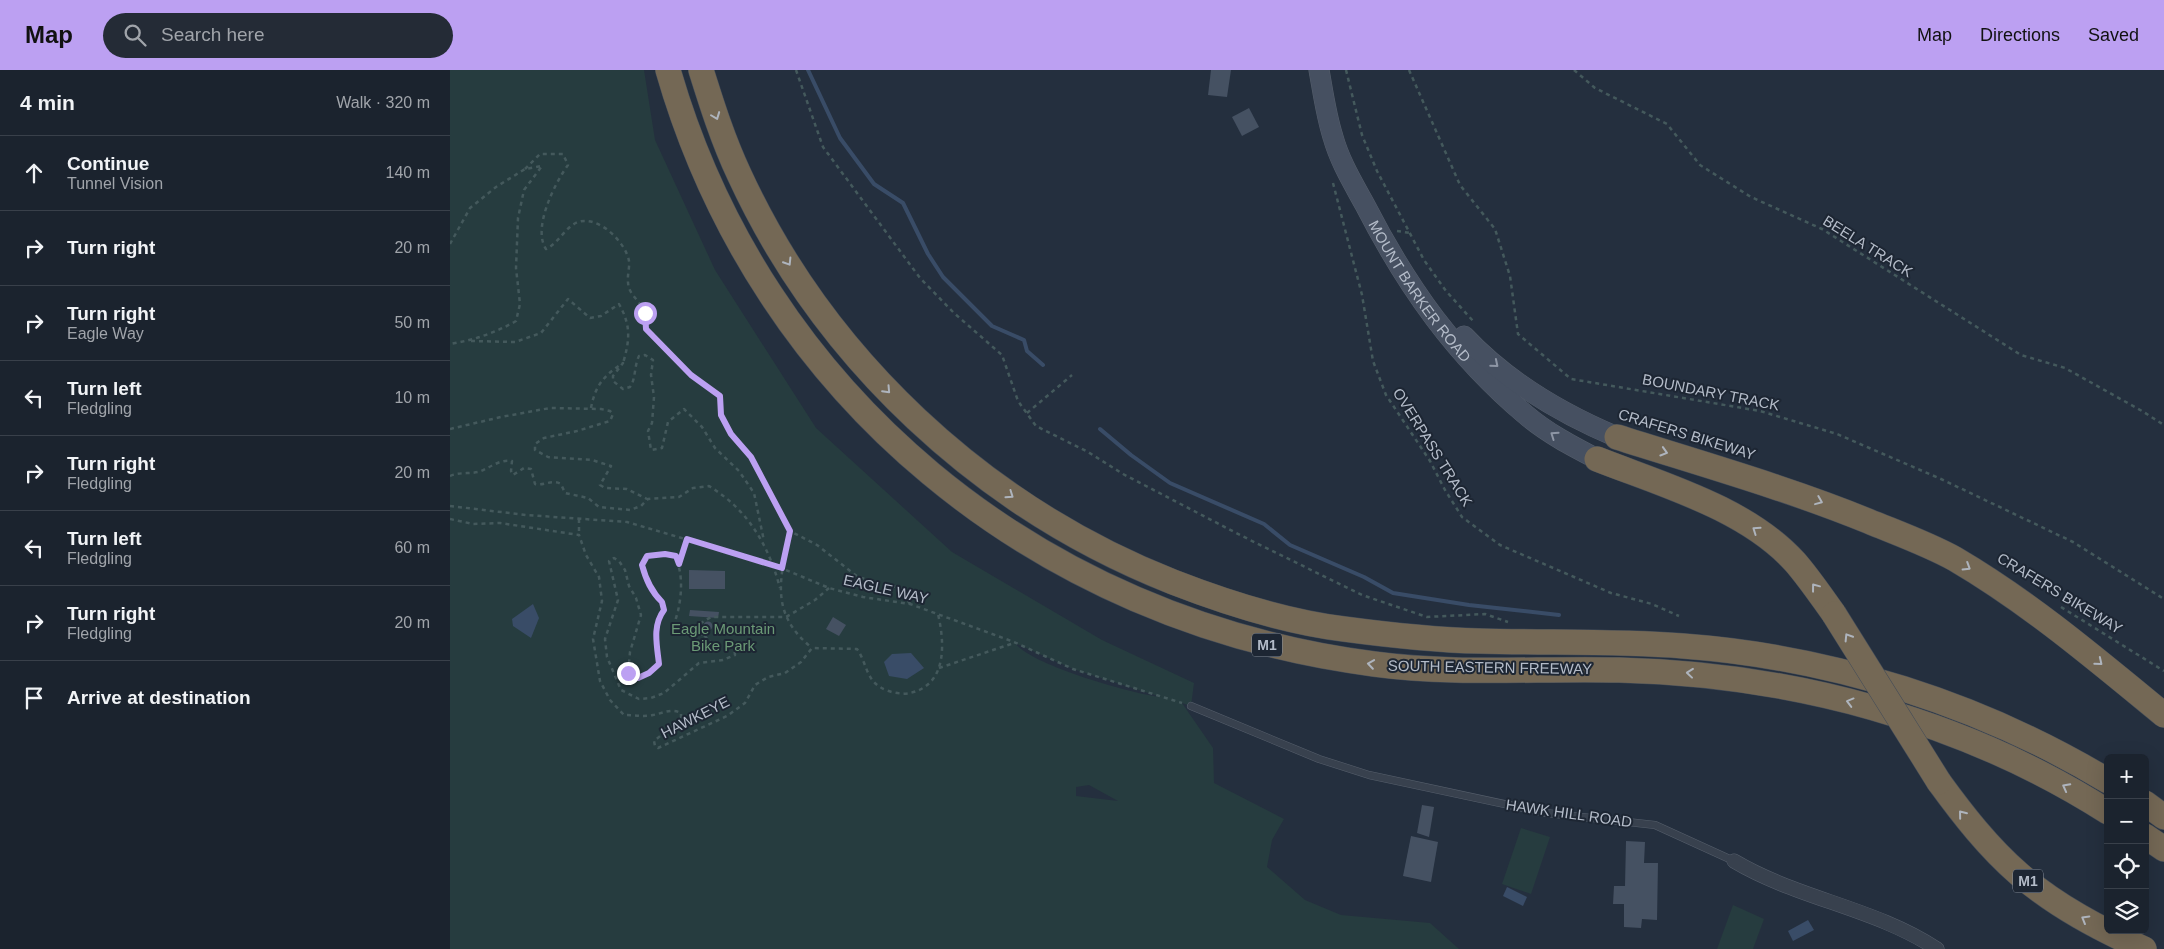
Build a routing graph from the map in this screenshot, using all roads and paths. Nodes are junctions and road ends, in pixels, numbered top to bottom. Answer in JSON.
{"nodes":[{"id":1,"x":668,"y":70,"type":"edge"},
{"id":2,"x":701,"y":70,"type":"edge"},
{"id":3,"x":796,"y":70,"type":"edge"},
{"id":4,"x":1319,"y":70,"type":"edge"},
{"id":5,"x":1326,"y":70,"type":"edge"},
{"id":6,"x":1346,"y":70,"type":"edge"},
{"id":7,"x":1409,"y":70,"type":"edge"},
{"id":8,"x":1574,"y":70,"type":"edge"},
{"id":9,"x":525,"y":169,"type":"junction"},
{"id":10,"x":1333,"y":182,"type":"dead end"},
{"id":11,"x":450,"y":244,"type":"edge"},
{"id":12,"x":1475,"y":323,"type":"dead end"},
{"id":13,"x":468,"y":341,"type":"junction"},
{"id":14,"x":450,"y":344,"type":"edge"},
{"id":15,"x":623,"y":363,"type":"junction"},
{"id":16,"x":1072,"y":375,"type":"dead end"},
{"id":17,"x":591,"y":408,"type":"junction"},
{"id":18,"x":1026,"y":413,"type":"junction"},
{"id":19,"x":2164,"y":425,"type":"edge"},
{"id":20,"x":450,"y":429,"type":"edge"},
{"id":21,"x":1617,"y":437,"type":"joint"},
{"id":22,"x":1597,"y":459,"type":"joint"},
{"id":23,"x":450,"y":476,"type":"edge"},
{"id":24,"x":648,"y":500,"type":"junction"},
{"id":25,"x":450,"y":506,"type":"edge"},
{"id":26,"x":450,"y":519,"type":"edge"},
{"id":27,"x":579,"y":519,"type":"junction"},
{"id":28,"x":790,"y":531,"type":"junction"},
{"id":29,"x":579,"y":535,"type":"junction"},
{"id":30,"x":687,"y":539,"type":"junction"},
{"id":31,"x":764,"y":541,"type":"junction"},
{"id":32,"x":679,"y":564,"type":"junction"},
{"id":33,"x":774,"y":565,"type":"junction"},
{"id":34,"x":782,"y":568,"type":"junction"},
{"id":35,"x":780,"y":588,"type":"junction"},
{"id":36,"x":829,"y":588,"type":"junction"},
{"id":37,"x":2164,"y":599,"type":"edge"},
{"id":38,"x":2054,"y":602,"type":"dead end"},
{"id":39,"x":910,"y":604,"type":"junction"},
{"id":40,"x":938,"y":614,"type":"junction"},
{"id":41,"x":1679,"y":616,"type":"dead end"},
{"id":42,"x":786,"y":617,"type":"junction"},
{"id":43,"x":1510,"y":622,"type":"dead end"},
{"id":44,"x":703,"y":634,"type":"junction"},
{"id":45,"x":1014,"y":642,"type":"junction"},
{"id":46,"x":812,"y":648,"type":"junction"},
{"id":47,"x":939,"y":668,"type":"junction"},
{"id":48,"x":2164,"y":671,"type":"edge"},
{"id":49,"x":1191,"y":706,"type":"joint"},
{"id":50,"x":2164,"y":715,"type":"edge"},
{"id":51,"x":2104,"y":779,"type":"edge"},
{"id":52,"x":2149,"y":806,"type":"edge"},
{"id":53,"x":2104,"y":809,"type":"edge"},
{"id":54,"x":2164,"y":817,"type":"edge"},
{"id":55,"x":2149,"y":839,"type":"edge"},
{"id":56,"x":2164,"y":849,"type":"edge"},
{"id":57,"x":1734,"y":861,"type":"joint"},
{"id":58,"x":1937,"y":949,"type":"edge"},
{"id":59,"x":2144,"y":949,"type":"edge"}],
"edges":[{"from":53,"to":1,"type":"highway","name":"SOUTH EASTERN FREEWAY","number":"M1","one_way":true},
{"from":2,"to":51,"type":"highway","name":"SOUTH EASTERN FREEWAY","number":"M1","one_way":true},
{"from":3,"to":18,"type":"path"},
{"from":22,"to":4,"type":"main road","name":"MOUNT BARKER ROAD","one_way":true},
{"from":5,"to":21,"type":"main road","name":"MOUNT BARKER ROAD","one_way":true},
{"from":6,"to":12,"type":"path"},
{"from":7,"to":37,"type":"path","name":"BOUNDARY TRACK"},
{"from":8,"to":19,"type":"path","name":"BEELA TRACK"},
{"from":9,"to":11,"type":"path"},
{"from":9,"to":13,"type":"path"},
{"from":9,"to":28,"type":"path"},
{"from":10,"to":41,"type":"path","name":"OVERPASS TRACK"},
{"from":13,"to":14,"type":"path"},
{"from":13,"to":15,"type":"path"},
{"from":15,"to":17,"type":"path"},
{"from":15,"to":31,"type":"path"},
{"from":16,"to":18,"type":"path"},
{"from":17,"to":20,"type":"path"},
{"from":17,"to":24,"type":"path"},
{"from":18,"to":43,"type":"path"},
{"from":21,"to":50,"type":"highway","one_way":true},
{"from":59,"to":22,"type":"highway","number":"M1","one_way":true,"bridge":true},
{"from":23,"to":24,"type":"path"},
{"from":24,"to":31,"type":"path"},
{"from":25,"to":27,"type":"path","name":"EAGLE WAY"},
{"from":26,"to":29,"type":"path"},
{"from":27,"to":29,"type":"path"},
{"from":27,"to":30,"type":"path","name":"EAGLE WAY"},
{"from":28,"to":34,"type":"path"},
{"from":28,"to":39,"type":"path"},
{"from":29,"to":46,"type":"path","name":"HAWKEYE"},
{"from":30,"to":32,"type":"path"},
{"from":30,"to":33,"type":"path","name":"EAGLE WAY"},
{"from":31,"to":33,"type":"path"},
{"from":32,"to":44,"type":"path"},
{"from":32,"to":44,"type":"path"},
{"from":33,"to":34,"type":"path","name":"EAGLE WAY"},
{"from":33,"to":35,"type":"path"},
{"from":34,"to":35,"type":"path"},
{"from":34,"to":36,"type":"path","name":"EAGLE WAY"},
{"from":35,"to":42,"type":"path"},
{"from":36,"to":39,"type":"path","name":"EAGLE WAY"},
{"from":36,"to":42,"type":"path"},
{"from":38,"to":48,"type":"path","name":"CRAFERS BIKEWAY"},
{"from":39,"to":40,"type":"path","name":"EAGLE WAY"},
{"from":40,"to":45,"type":"path","name":"EAGLE WAY"},
{"from":40,"to":47,"type":"path"},
{"from":42,"to":44,"type":"path"},
{"from":42,"to":46,"type":"path"},
{"from":45,"to":47,"type":"path"},
{"from":45,"to":49,"type":"path","name":"EAGLE WAY"},
{"from":46,"to":47,"type":"path"},
{"from":49,"to":57,"type":"lane","name":"HAWK HILL ROAD"},
{"from":52,"to":54,"type":"highway"},
{"from":55,"to":56,"type":"highway"},
{"from":57,"to":58,"type":"street","name":"HAWK HILL ROAD"}]}
